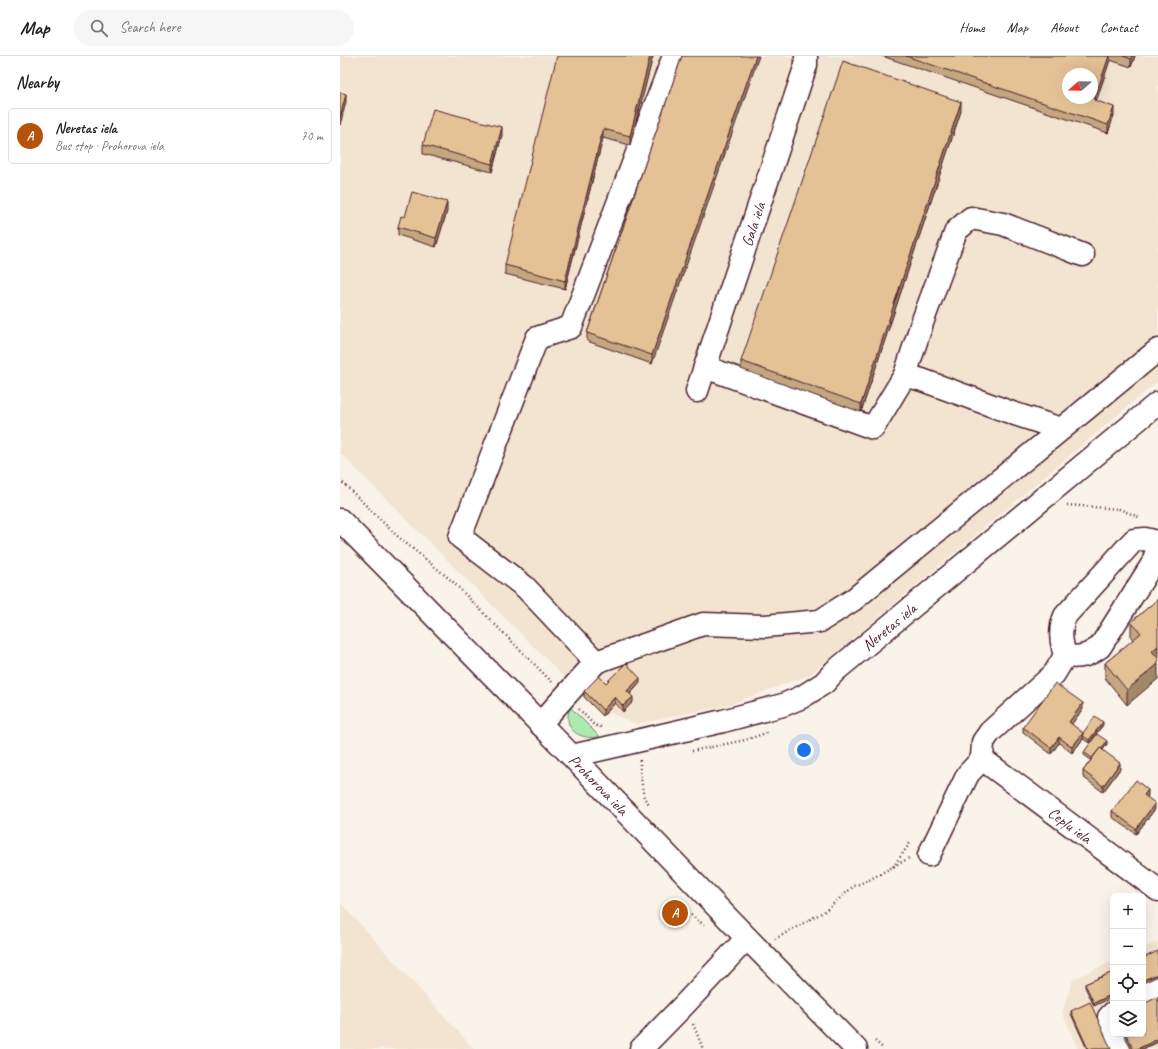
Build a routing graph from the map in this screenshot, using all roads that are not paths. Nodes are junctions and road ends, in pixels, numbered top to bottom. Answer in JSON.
{"nodes":[{"id":1,"x":674,"y":56,"type":"edge"},
{"id":2,"x":806,"y":56,"type":"edge"},
{"id":3,"x":1083,"y":255,"type":"dead end"},
{"id":4,"x":1158,"y":350,"type":"edge"},
{"id":5,"x":705,"y":366,"type":"junction"},
{"id":6,"x":905,"y":375,"type":"junction"},
{"id":7,"x":697,"y":391,"type":"dead end"},
{"id":8,"x":1158,"y":403,"type":"edge"},
{"id":9,"x":1061,"y":429,"type":"junction"},
{"id":10,"x":340,"y":520,"type":"edge"},
{"id":11,"x":1158,"y":542,"type":"edge"},
{"id":12,"x":1158,"y":546,"type":"edge"},
{"id":13,"x":1065,"y":656,"type":"junction"},
{"id":14,"x":596,"y":662,"type":"junction"},
{"id":15,"x":540,"y":724,"type":"junction"},
{"id":16,"x":572,"y":756,"type":"junction"},
{"id":17,"x":982,"y":759,"type":"junction"},
{"id":18,"x":930,"y":855,"type":"road end"},
{"id":19,"x":1158,"y":890,"type":"edge"},
{"id":20,"x":753,"y":944,"type":"junction"},
{"id":21,"x":1158,"y":988,"type":"edge"},
{"id":22,"x":1146,"y":994,"type":"edge"},
{"id":23,"x":1114,"y":1037,"type":"edge"},
{"id":24,"x":641,"y":1049,"type":"edge"},
{"id":25,"x":856,"y":1049,"type":"edge"},
{"id":26,"x":1122,"y":1049,"type":"edge"}],
"edges":[{"from":1,"to":14,"type":"street"},
{"from":2,"to":5,"type":"street","name":"Gala iela"},
{"from":3,"to":6,"type":"street"},
{"from":4,"to":9,"type":"street"},
{"from":5,"to":6,"type":"street"},
{"from":5,"to":7,"type":"street","name":"Gala iela"},
{"from":6,"to":9,"type":"street"},
{"from":8,"to":16,"type":"street","name":"Neretas iela"},
{"from":9,"to":14,"type":"street"},
{"from":10,"to":15,"type":"street","name":"Prohorova iela"},
{"from":11,"to":13,"type":"street"},
{"from":12,"to":13,"type":"street"},
{"from":13,"to":17,"type":"street"},
{"from":14,"to":15,"type":"street"},
{"from":15,"to":16,"type":"street","name":"Prohorova iela"},
{"from":16,"to":20,"type":"street","name":"Prohorova iela"},
{"from":17,"to":18,"type":"street"},
{"from":17,"to":19,"type":"street","name":"Cepļu iela"},
{"from":20,"to":24,"type":"street"},
{"from":20,"to":25,"type":"street","name":"Prohorova iela"},
{"from":21,"to":22,"type":"street"},
{"from":23,"to":26,"type":"street"}]}
